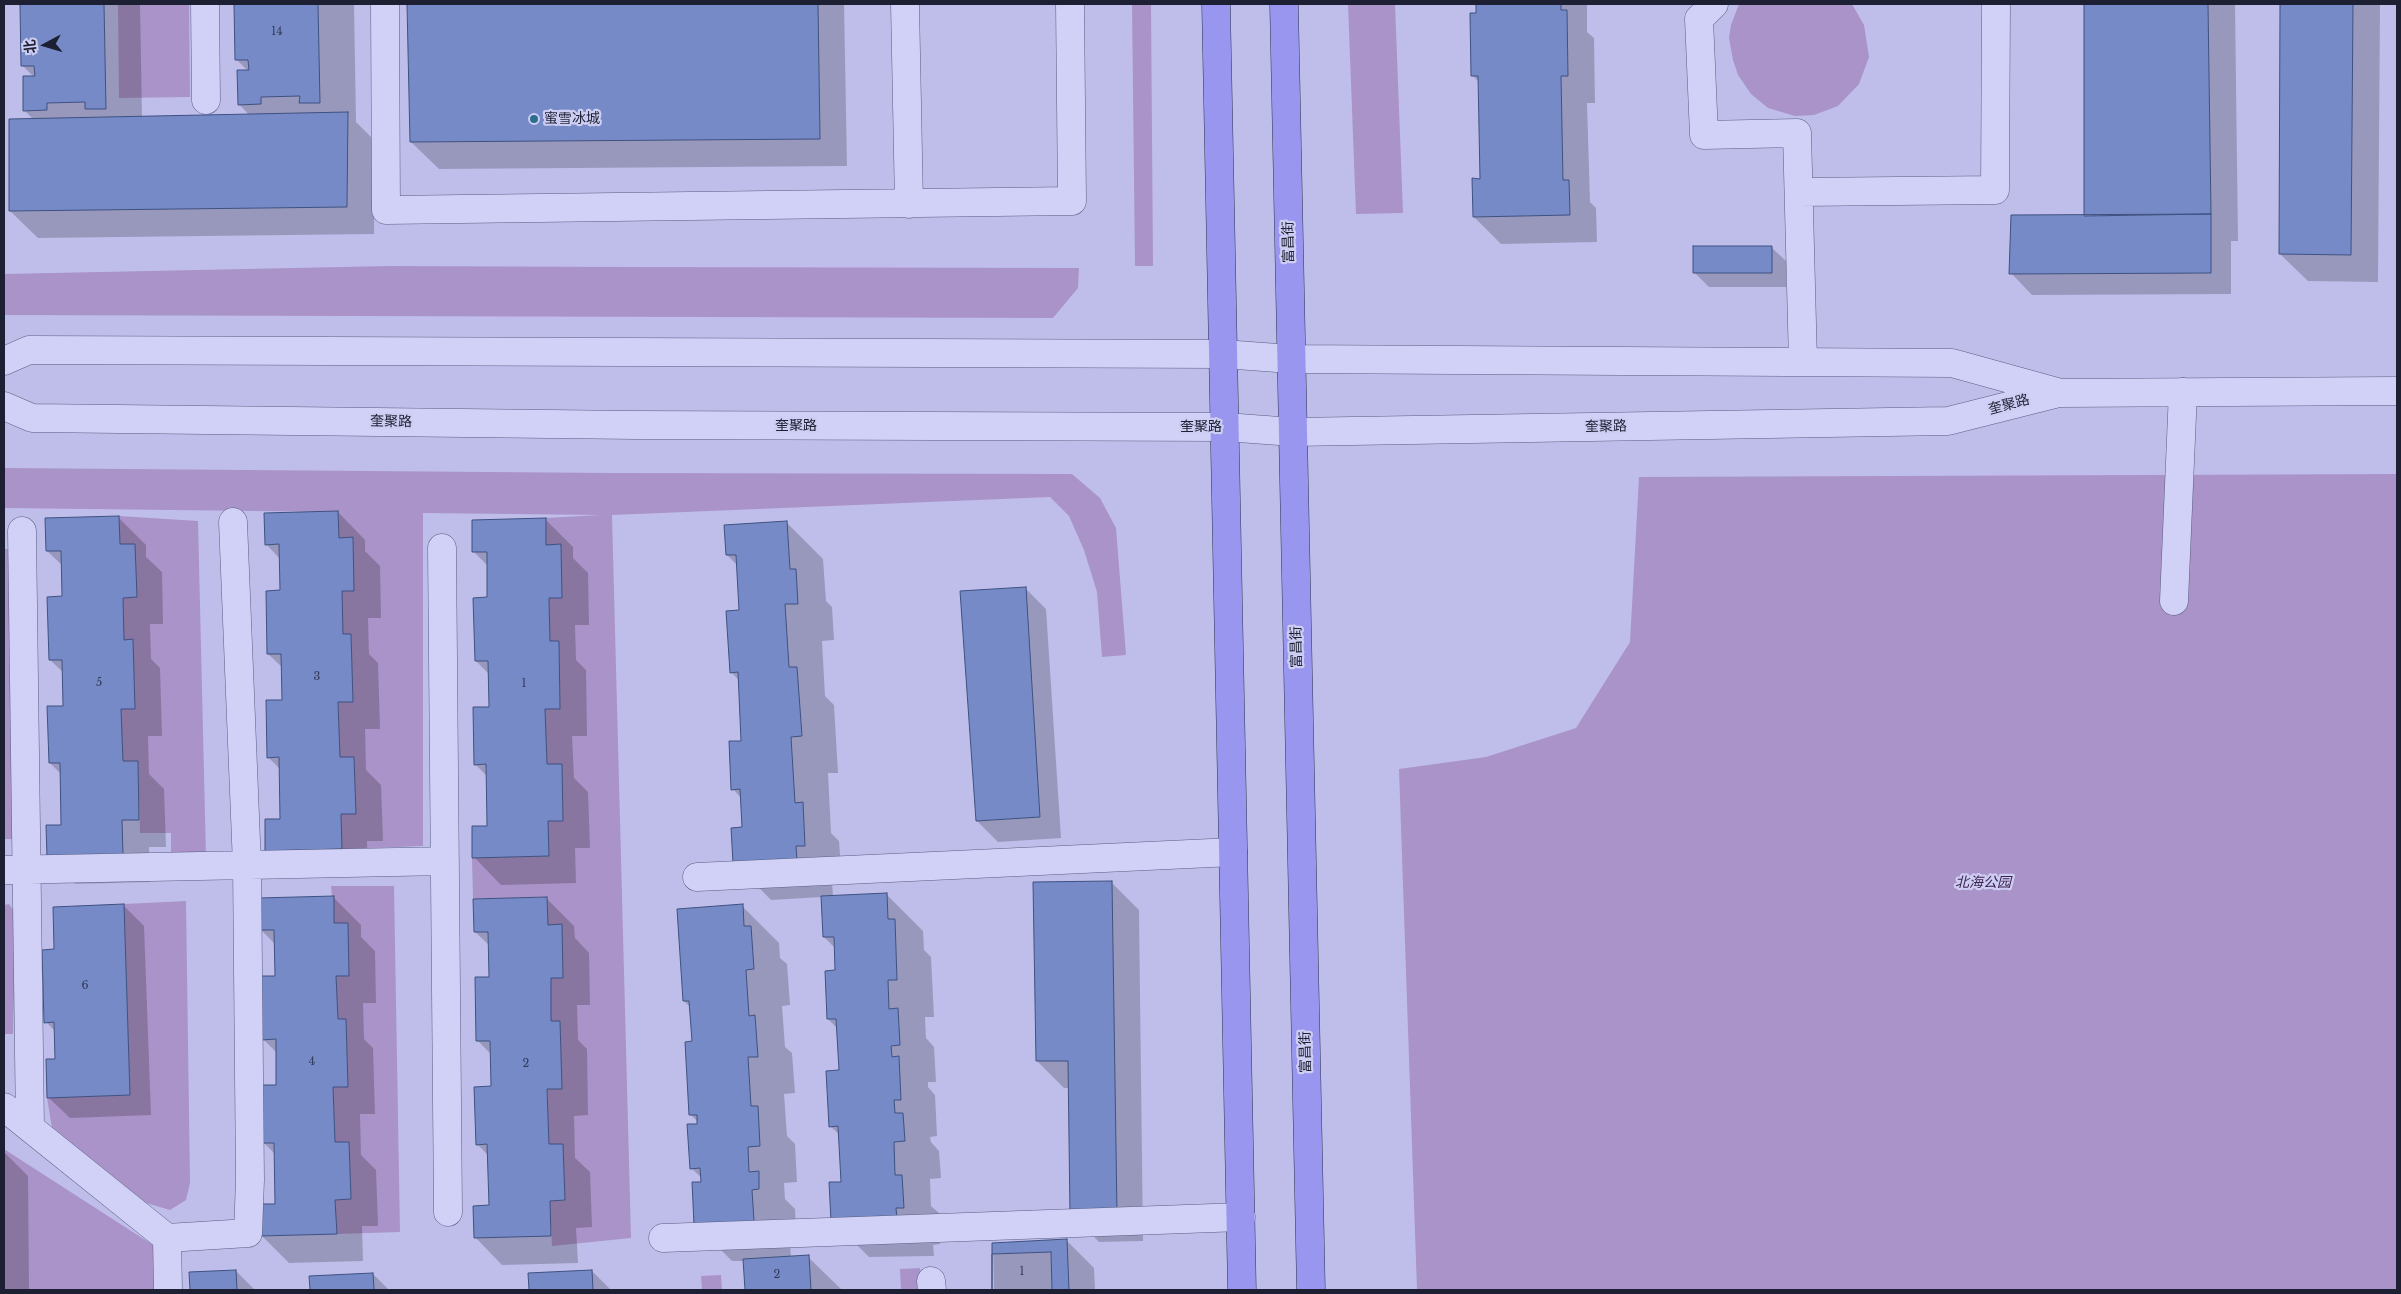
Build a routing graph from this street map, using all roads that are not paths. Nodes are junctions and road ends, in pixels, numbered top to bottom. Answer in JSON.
{"nodes":[{"id":1,"x":205,"y":4,"type":"edge"},
{"id":2,"x":384,"y":4,"type":"edge"},
{"id":3,"x":905,"y":4,"type":"edge"},
{"id":4,"x":1070,"y":4,"type":"edge"},
{"id":5,"x":1216,"y":4,"type":"edge"},
{"id":6,"x":1284,"y":4,"type":"edge"},
{"id":7,"x":1714,"y":4,"type":"edge"},
{"id":8,"x":1996,"y":4,"type":"edge"},
{"id":9,"x":206,"y":100,"type":"dead end"},
{"id":10,"x":1799,"y":192,"type":"junction"},
{"id":11,"x":910,"y":204,"type":"junction"},
{"id":12,"x":1224,"y":354,"type":"junction"},
{"id":13,"x":1292,"y":359,"type":"junction"},
{"id":14,"x":4,"y":362,"type":"edge"},
{"id":15,"x":1803,"y":362,"type":"junction"},
{"id":16,"x":2397,"y":391,"type":"edge"},
{"id":17,"x":2182,"y":392,"type":"junction"},
{"id":18,"x":2058,"y":393,"type":"junction"},
{"id":19,"x":4,"y":406,"type":"edge"},
{"id":20,"x":1225,"y":427,"type":"junction"},
{"id":21,"x":1293,"y":432,"type":"junction"},
{"id":22,"x":233,"y":522,"type":"dead end"},
{"id":23,"x":22,"y":531,"type":"dead end"},
{"id":24,"x":442,"y":548,"type":"dead end"},
{"id":25,"x":2174,"y":601,"type":"dead end"},
{"id":26,"x":1233,"y":852,"type":"junction"},
{"id":27,"x":445,"y":861,"type":"junction"},
{"id":28,"x":247,"y":865,"type":"junction"},
{"id":29,"x":15,"y":870,"type":"edge"},
{"id":30,"x":697,"y":876,"type":"dead end"},
{"id":31,"x":4,"y":1107,"type":"edge"},
{"id":32,"x":30,"y":1128,"type":"junction"},
{"id":33,"x":448,"y":1212,"type":"dead end"},
{"id":34,"x":1241,"y":1217,"type":"junction"},
{"id":35,"x":167,"y":1238,"type":"junction"},
{"id":36,"x":663,"y":1238,"type":"dead end"},
{"id":37,"x":168,"y":1290,"type":"edge"},
{"id":38,"x":1242,"y":1290,"type":"edge"},
{"id":39,"x":1311,"y":1290,"type":"edge"}],
"edges":[{"from":1,"to":9,"type":"street"},
{"from":2,"to":11,"type":"street"},
{"from":3,"to":11,"type":"street"},
{"from":4,"to":11,"type":"street"},
{"from":5,"to":12,"type":"main road"},
{"from":6,"to":13,"type":"main road","name":"富昌街"},
{"from":7,"to":10,"type":"street"},
{"from":8,"to":10,"type":"street"},
{"from":10,"to":15,"type":"street"},
{"from":12,"to":13,"type":"street"},
{"from":12,"to":14,"type":"street"},
{"from":12,"to":20,"type":"main road"},
{"from":13,"to":15,"type":"street"},
{"from":13,"to":21,"type":"main road","name":"富昌街"},
{"from":15,"to":18,"type":"street"},
{"from":16,"to":17,"type":"street","name":"奎聚路"},
{"from":17,"to":18,"type":"street","name":"奎聚路"},
{"from":17,"to":25,"type":"street"},
{"from":18,"to":21,"type":"street","name":"奎聚路"},
{"from":19,"to":20,"type":"street","name":"奎聚路"},
{"from":20,"to":21,"type":"street","name":"奎聚路"},
{"from":20,"to":26,"type":"main road"},
{"from":21,"to":39,"type":"main road","name":"富昌街"},
{"from":22,"to":28,"type":"street"},
{"from":23,"to":29,"type":"street"},
{"from":24,"to":27,"type":"street"},
{"from":26,"to":30,"type":"street"},
{"from":26,"to":34,"type":"main road"},
{"from":27,"to":28,"type":"street"},
{"from":27,"to":33,"type":"street"},
{"from":28,"to":29,"type":"street"},
{"from":28,"to":35,"type":"street"},
{"from":29,"to":32,"type":"street"},
{"from":31,"to":32,"type":"street"},
{"from":32,"to":35,"type":"street"},
{"from":34,"to":36,"type":"street"},
{"from":34,"to":38,"type":"main road"},
{"from":35,"to":37,"type":"street"}]}
